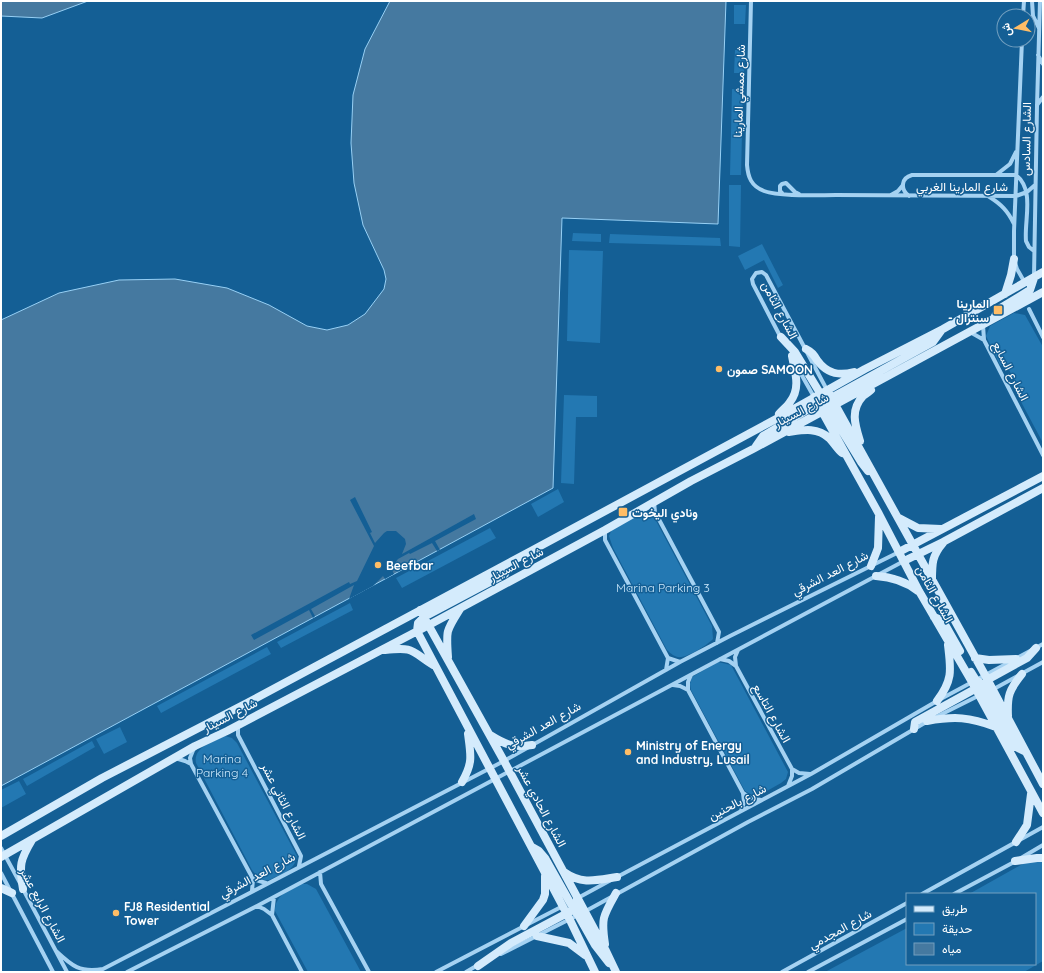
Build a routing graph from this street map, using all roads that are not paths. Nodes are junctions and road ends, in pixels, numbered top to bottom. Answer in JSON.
{"nodes":[{"id":1,"x":752,"y":1,"type":"edge"},
{"id":2,"x":1032,"y":1,"type":"edge"},
{"id":3,"x":1040,"y":1,"type":"edge"},
{"id":4,"x":1039,"y":28,"type":"junction"},
{"id":5,"x":1022,"y":48,"type":"edge"},
{"id":6,"x":1038,"y":55,"type":"junction"},
{"id":7,"x":1043,"y":64,"type":"edge"},
{"id":8,"x":1043,"y":98,"type":"edge"},
{"id":9,"x":1036,"y":106,"type":"junction"},
{"id":10,"x":1018,"y":148,"type":"junction"},
{"id":11,"x":996,"y":175,"type":"junction"},
{"id":12,"x":1016,"y":175,"type":"junction"},
{"id":13,"x":751,"y":182,"type":"joint"},
{"id":14,"x":903,"y":185,"type":"junction"},
{"id":15,"x":1035,"y":185,"type":"junction"},
{"id":16,"x":1027,"y":192,"type":"junction"},
{"id":17,"x":782,"y":194,"type":"junction"},
{"id":18,"x":800,"y":194,"type":"junction"},
{"id":19,"x":891,"y":195,"type":"junction"},
{"id":20,"x":909,"y":196,"type":"junction"},
{"id":21,"x":988,"y":196,"type":"junction"},
{"id":22,"x":1016,"y":196,"type":"junction"},
{"id":23,"x":1014,"y":225,"type":"junction"},
{"id":24,"x":1034,"y":251,"type":"junction"},
{"id":25,"x":1014,"y":258,"type":"junction"},
{"id":26,"x":1043,"y":272,"type":"edge"},
{"id":27,"x":1034,"y":278,"type":"junction"},
{"id":28,"x":1025,"y":283,"type":"junction"},
{"id":29,"x":1043,"y":292,"type":"edge"},
{"id":30,"x":1032,"y":293,"type":"junction"},
{"id":31,"x":1005,"y":294,"type":"junction"},
{"id":32,"x":1029,"y":309,"type":"dead end"},
{"id":33,"x":983,"y":324,"type":"junction"},
{"id":34,"x":943,"y":329,"type":"junction"},
{"id":35,"x":969,"y":331,"type":"junction"},
{"id":36,"x":781,"y":337,"type":"junction"},
{"id":37,"x":1043,"y":337,"type":"edge"},
{"id":38,"x":984,"y":340,"type":"junction"},
{"id":39,"x":806,"y":349,"type":"junction"},
{"id":40,"x":792,"y":356,"type":"junction"},
{"id":41,"x":865,"y":369,"type":"junction"},
{"id":42,"x":874,"y":384,"type":"junction"},
{"id":43,"x":825,"y":401,"type":"junction"},
{"id":44,"x":776,"y":419,"type":"junction"},
{"id":45,"x":782,"y":433,"type":"junction"},
{"id":46,"x":755,"y":448,"type":"junction"},
{"id":47,"x":862,"y":452,"type":"junction"},
{"id":48,"x":1043,"y":454,"type":"edge"},
{"id":49,"x":848,"y":457,"type":"junction"},
{"id":50,"x":1043,"y":475,"type":"edge"},
{"id":51,"x":879,"y":484,"type":"junction"},
{"id":52,"x":1043,"y":488,"type":"edge"},
{"id":53,"x":654,"y":501,"type":"junction"},
{"id":54,"x":643,"y":507,"type":"junction"},
{"id":55,"x":655,"y":512,"type":"junction"},
{"id":56,"x":879,"y":514,"type":"junction"},
{"id":57,"x":898,"y":518,"type":"junction"},
{"id":58,"x":605,"y":530,"type":"junction"},
{"id":59,"x":940,"y":530,"type":"junction"},
{"id":60,"x":594,"y":535,"type":"junction"},
{"id":61,"x":606,"y":540,"type":"junction"},
{"id":62,"x":943,"y":542,"type":"junction"},
{"id":63,"x":912,"y":545,"type":"junction"},
{"id":64,"x":899,"y":552,"type":"junction"},
{"id":65,"x":917,"y":554,"type":"junction"},
{"id":66,"x":904,"y":561,"type":"junction"},
{"id":67,"x":871,"y":566,"type":"junction"},
{"id":68,"x":876,"y":576,"type":"junction"},
{"id":69,"x":932,"y":581,"type":"junction"},
{"id":70,"x":919,"y":591,"type":"junction"},
{"id":71,"x":462,"y":607,"type":"junction"},
{"id":72,"x":422,"y":614,"type":"junction"},
{"id":73,"x":934,"y":616,"type":"junction"},
{"id":74,"x":429,"y":625,"type":"junction"},
{"id":75,"x":417,"y":632,"type":"junction"},
{"id":76,"x":718,"y":632,"type":"junction"},
{"id":77,"x":730,"y":636,"type":"junction"},
{"id":78,"x":947,"y":640,"type":"junction"},
{"id":79,"x":716,"y":643,"type":"junction"},
{"id":80,"x":1039,"y":646,"type":"edge"},
{"id":81,"x":380,"y":650,"type":"junction"},
{"id":82,"x":738,"y":650,"type":"junction"},
{"id":83,"x":668,"y":658,"type":"junction"},
{"id":84,"x":975,"y":658,"type":"junction"},
{"id":85,"x":720,"y":659,"type":"junction"},
{"id":86,"x":1016,"y":659,"type":"junction"},
{"id":87,"x":448,"y":660,"type":"junction"},
{"id":88,"x":680,"y":662,"type":"junction"},
{"id":89,"x":1043,"y":662,"type":"edge"},
{"id":90,"x":435,"y":666,"type":"junction"},
{"id":91,"x":736,"y":666,"type":"junction"},
{"id":92,"x":666,"y":670,"type":"junction"},
{"id":93,"x":691,"y":674,"type":"junction"},
{"id":94,"x":1022,"y":674,"type":"junction"},
{"id":95,"x":672,"y":685,"type":"junction"},
{"id":96,"x":981,"y":685,"type":"junction"},
{"id":97,"x":688,"y":690,"type":"junction"},
{"id":98,"x":937,"y":701,"type":"junction"},
{"id":99,"x":1008,"y":719,"type":"junction"},
{"id":100,"x":927,"y":722,"type":"junction"},
{"id":101,"x":238,"y":725,"type":"junction"},
{"id":102,"x":468,"y":727,"type":"junction"},
{"id":103,"x":996,"y":727,"type":"junction"},
{"id":104,"x":914,"y":729,"type":"junction"},
{"id":105,"x":227,"y":731,"type":"junction"},
{"id":106,"x":238,"y":735,"type":"junction"},
{"id":107,"x":490,"y":735,"type":"junction"},
{"id":108,"x":532,"y":745,"type":"junction"},
{"id":109,"x":195,"y":746,"type":"junction"},
{"id":110,"x":1026,"y":753,"type":"junction"},
{"id":111,"x":174,"y":758,"type":"junction"},
{"id":112,"x":504,"y":760,"type":"junction"},
{"id":113,"x":191,"y":764,"type":"junction"},
{"id":114,"x":489,"y":768,"type":"junction"},
{"id":115,"x":792,"y":768,"type":"junction"},
{"id":116,"x":510,"y":771,"type":"junction"},
{"id":117,"x":811,"y":774,"type":"junction"},
{"id":118,"x":494,"y":779,"type":"junction"},
{"id":119,"x":462,"y":782,"type":"junction"},
{"id":120,"x":1043,"y":784,"type":"edge"},
{"id":121,"x":788,"y":786,"type":"junction"},
{"id":122,"x":743,"y":793,"type":"junction"},
{"id":123,"x":1031,"y":794,"type":"junction"},
{"id":124,"x":762,"y":800,"type":"junction"},
{"id":125,"x":741,"y":811,"type":"junction"},
{"id":126,"x":1043,"y":813,"type":"edge"},
{"id":127,"x":1043,"y":827,"type":"edge"},
{"id":128,"x":1,"y":836,"type":"edge"},
{"id":129,"x":34,"y":838,"type":"junction"},
{"id":130,"x":1016,"y":842,"type":"junction"},
{"id":131,"x":1043,"y":845,"type":"edge"},
{"id":132,"x":531,"y":847,"type":"junction"},
{"id":133,"x":2,"y":853,"type":"edge"},
{"id":134,"x":301,"y":856,"type":"junction"},
{"id":135,"x":1043,"y":858,"type":"edge"},
{"id":136,"x":312,"y":859,"type":"junction"},
{"id":137,"x":1015,"y":861,"type":"junction"},
{"id":138,"x":298,"y":866,"type":"junction"},
{"id":139,"x":320,"y":872,"type":"junction"},
{"id":140,"x":564,"y":872,"type":"junction"},
{"id":141,"x":1,"y":873,"type":"edge"},
{"id":142,"x":545,"y":874,"type":"junction"},
{"id":143,"x":617,"y":877,"type":"junction"},
{"id":144,"x":309,"y":878,"type":"junction"},
{"id":145,"x":253,"y":879,"type":"junction"},
{"id":146,"x":266,"y":883,"type":"junction"},
{"id":147,"x":321,"y":884,"type":"junction"},
{"id":148,"x":1,"y":888,"type":"edge"},
{"id":149,"x":23,"y":888,"type":"junction"},
{"id":150,"x":252,"y":891,"type":"junction"},
{"id":151,"x":12,"y":893,"type":"junction"},
{"id":152,"x":616,"y":893,"type":"junction"},
{"id":153,"x":924,"y":893,"type":"edge"},
{"id":154,"x":956,"y":893,"type":"edge"},
{"id":155,"x":274,"y":897,"type":"junction"},
{"id":156,"x":906,"y":904,"type":"edge"},
{"id":157,"x":257,"y":906,"type":"junction"},
{"id":158,"x":573,"y":909,"type":"junction"},
{"id":159,"x":272,"y":915,"type":"junction"},
{"id":160,"x":906,"y":920,"type":"edge"},
{"id":161,"x":524,"y":926,"type":"junction"},
{"id":162,"x":537,"y":936,"type":"junction"},
{"id":163,"x":56,"y":951,"type":"junction"},
{"id":164,"x":606,"y":951,"type":"junction"},
{"id":165,"x":589,"y":959,"type":"junction"},
{"id":166,"x":478,"y":966,"type":"junction"},
{"id":167,"x":616,"y":970,"type":"edge"},
{"id":168,"x":66,"y":971,"type":"edge"},
{"id":169,"x":54,"y":972,"type":"edge"},
{"id":170,"x":127,"y":972,"type":"edge"},
{"id":171,"x":302,"y":972,"type":"edge"},
{"id":172,"x":369,"y":972,"type":"edge"},
{"id":173,"x":436,"y":972,"type":"edge"},
{"id":174,"x":466,"y":972,"type":"edge"},
{"id":175,"x":595,"y":972,"type":"edge"},
{"id":176,"x":782,"y":972,"type":"edge"},
{"id":177,"x":808,"y":972,"type":"edge"}],
"edges":[{"from":1,"to":13,"type":"street","name":"شارع ممشي المارينا"},
{"from":2,"to":4,"type":"street"},
{"from":3,"to":4,"type":"street","name":"الشارع السادس"},
{"from":4,"to":6,"type":"street","name":"الشارع السادس"},
{"from":5,"to":10,"type":"street","name":"الشارع السادس"},
{"from":6,"to":7,"type":"street"},
{"from":6,"to":9,"type":"street","name":"الشارع السادس"},
{"from":8,"to":9,"type":"street"},
{"from":9,"to":15,"type":"street","name":"الشارع السادس"},
{"from":10,"to":11,"type":"street"},
{"from":10,"to":12,"type":"street","name":"الشارع السادس"},
{"from":11,"to":12,"type":"street","name":"شارع المارينا الغربي"},
{"from":11,"to":14,"type":"street","name":"شارع المارينا الغربي"},
{"from":12,"to":16,"type":"street"},
{"from":12,"to":22,"type":"street","name":"الشارع السادس"},
{"from":13,"to":17,"type":"street","name":"شارع المارينا الغربي"},
{"from":14,"to":19,"type":"street","name":"شارع المارينا الغربي"},
{"from":14,"to":20,"type":"street","name":"شارع المارينا الغربي"},
{"from":15,"to":16,"type":"street","name":"شارع المارينا الغربي"},
{"from":15,"to":24,"type":"street","name":"الشارع السادس"},
{"from":16,"to":22,"type":"street","name":"شارع المارينا الغربي"},
{"from":16,"to":24,"type":"street"},
{"from":17,"to":18,"type":"street","name":"شارع المارينا الغربي"},
{"from":17,"to":18,"type":"street"},
{"from":18,"to":19,"type":"street","name":"شارع المارينا الغربي"},
{"from":19,"to":20,"type":"street","name":"شارع المارينا الغربي"},
{"from":20,"to":21,"type":"street","name":"شارع المارينا الغربي"},
{"from":21,"to":22,"type":"street","name":"شارع المارينا الغربي"},
{"from":21,"to":23,"type":"street"},
{"from":22,"to":23,"type":"street","name":"الشارع السادس"},
{"from":23,"to":25,"type":"street","name":"الشارع السادس"},
{"from":24,"to":27,"type":"street","name":"الشارع السادس"},
{"from":25,"to":28,"type":"street","name":"الشارع السادس"},
{"from":25,"to":31,"type":"street"},
{"from":26,"to":27,"type":"street","name":"شارع السينار"},
{"from":27,"to":28,"type":"street","name":"شارع السينار"},
{"from":27,"to":30,"type":"street"},
{"from":28,"to":30,"type":"street","name":"الشارع السادس"},
{"from":28,"to":31,"type":"street","name":"شارع السينار"},
{"from":29,"to":30,"type":"street","name":"شارع السينار"},
{"from":30,"to":33,"type":"street","name":"شارع السينار"},
{"from":31,"to":34,"type":"street","name":"شارع السينار"},
{"from":32,"to":37,"type":"street"},
{"from":33,"to":35,"type":"street","name":"شارع السينار"},
{"from":33,"to":38,"type":"street","name":"الشارع السابع"},
{"from":34,"to":41,"type":"street","name":"شارع السينار"},
{"from":34,"to":43,"type":"street"},
{"from":35,"to":38,"type":"street","name":"الشارع السابع"},
{"from":35,"to":42,"type":"street","name":"شارع السينار"},
{"from":36,"to":39,"type":"street","name":"الشارع الثامن"},
{"from":36,"to":40,"type":"street","name":"الشارع الثامن"},
{"from":36,"to":43,"type":"street"},
{"from":38,"to":48,"type":"street","name":"الشارع السابع"},
{"from":39,"to":41,"type":"street"},
{"from":39,"to":43,"type":"street","name":"الشارع الثامن"},
{"from":40,"to":43,"type":"street","name":"الشارع الثامن"},
{"from":40,"to":44,"type":"street"},
{"from":41,"to":43,"type":"street","name":"شارع السينار"},
{"from":42,"to":43,"type":"street","name":"شارع السينار"},
{"from":42,"to":47,"type":"street"},
{"from":43,"to":44,"type":"street","name":"شارع السينار"},
{"from":43,"to":45,"type":"street","name":"شارع السينار"},
{"from":43,"to":46,"type":"street"},
{"from":43,"to":47,"type":"street","name":"الشارع الثامن"},
{"from":43,"to":49,"type":"street","name":"الشارع الثامن"},
{"from":43,"to":51,"type":"street"},
{"from":44,"to":72,"type":"street","name":"شارع السينار"},
{"from":45,"to":46,"type":"street","name":"شارع السينار"},
{"from":45,"to":49,"type":"street"},
{"from":46,"to":53,"type":"street","name":"شارع السينار"},
{"from":47,"to":51,"type":"street","name":"الشارع الثامن"},
{"from":49,"to":56,"type":"street","name":"الشارع الثامن"},
{"from":50,"to":59,"type":"street","name":"شارع العد الشرقي"},
{"from":51,"to":57,"type":"street","name":"الشارع الثامن"},
{"from":52,"to":62,"type":"street","name":"شارع العد الشرقي"},
{"from":53,"to":54,"type":"street","name":"شارع السينار"},
{"from":53,"to":55,"type":"street"},
{"from":54,"to":55,"type":"street"},
{"from":54,"to":58,"type":"street","name":"شارع السينار"},
{"from":55,"to":76,"type":"street"},
{"from":56,"to":64,"type":"street","name":"الشارع الثامن"},
{"from":56,"to":67,"type":"street"},
{"from":57,"to":59,"type":"street"},
{"from":57,"to":63,"type":"street","name":"الشارع الثامن"},
{"from":58,"to":60,"type":"street","name":"شارع السينار"},
{"from":58,"to":61,"type":"street"},
{"from":59,"to":63,"type":"street","name":"شارع العد الشرقي"},
{"from":60,"to":61,"type":"street"},
{"from":60,"to":71,"type":"street","name":"شارع السينار"},
{"from":61,"to":83,"type":"street"},
{"from":62,"to":65,"type":"street","name":"شارع العد الشرقي"},
{"from":62,"to":69,"type":"street"},
{"from":63,"to":64,"type":"street","name":"شارع العد الشرقي"},
{"from":63,"to":65,"type":"street","name":"الشارع الثامن"},
{"from":64,"to":66,"type":"street","name":"الشارع الثامن"},
{"from":64,"to":67,"type":"street","name":"شارع العد الشرقي"},
{"from":65,"to":66,"type":"street","name":"شارع العد الشرقي"},
{"from":65,"to":69,"type":"street","name":"الشارع الثامن"},
{"from":66,"to":68,"type":"street","name":"شارع العد الشرقي"},
{"from":66,"to":70,"type":"street","name":"الشارع الثامن"},
{"from":67,"to":77,"type":"street","name":"شارع العد الشرقي"},
{"from":68,"to":70,"type":"street"},
{"from":68,"to":82,"type":"street","name":"شارع العد الشرقي"},
{"from":69,"to":84,"type":"street","name":"الشارع الثامن"},
{"from":70,"to":73,"type":"street","name":"الشارع الثامن"},
{"from":71,"to":74,"type":"street","name":"شارع السينار"},
{"from":71,"to":87,"type":"street"},
{"from":72,"to":74,"type":"street","name":"الشارع الحادي عشر"},
{"from":72,"to":75,"type":"street"},
{"from":72,"to":128,"type":"street","name":"شارع السينار"},
{"from":73,"to":78,"type":"street","name":"الشارع الثامن"},
{"from":73,"to":96,"type":"street"},
{"from":74,"to":75,"type":"street","name":"شارع السينار"},
{"from":74,"to":87,"type":"street","name":"الشارع الحادي عشر"},
{"from":75,"to":81,"type":"street","name":"شارع السينار"},
{"from":75,"to":90,"type":"street","name":"الشارع الحادي عشر"},
{"from":76,"to":77,"type":"street"},
{"from":76,"to":79,"type":"street"},
{"from":77,"to":79,"type":"street","name":"شارع العد الشرقي"},
{"from":78,"to":96,"type":"street","name":"الشارع الثامن"},
{"from":78,"to":98,"type":"street"},
{"from":79,"to":88,"type":"street","name":"شارع العد الشرقي"},
{"from":80,"to":86,"type":"street","name":"شارع بالحنين"},
{"from":80,"to":96,"type":"street"},
{"from":81,"to":90,"type":"street"},
{"from":81,"to":101,"type":"street","name":"شارع السينار"},
{"from":82,"to":85,"type":"street","name":"شارع العد الشرقي"},
{"from":82,"to":91,"type":"street"},
{"from":83,"to":88,"type":"street"},
{"from":83,"to":92,"type":"street"},
{"from":84,"to":86,"type":"street"},
{"from":84,"to":96,"type":"street","name":"الشارع الثامن"},
{"from":85,"to":91,"type":"street"},
{"from":85,"to":93,"type":"street","name":"شارع العد الشرقي"},
{"from":86,"to":96,"type":"street","name":"شارع بالحنين"},
{"from":87,"to":107,"type":"street","name":"الشارع الحادي عشر"},
{"from":88,"to":92,"type":"street","name":"شارع العد الشرقي"},
{"from":89,"to":94,"type":"street","name":"شارع بالحنين"},
{"from":90,"to":102,"type":"street","name":"الشارع الحادي عشر"},
{"from":91,"to":115,"type":"street","name":"الشارع التاسع"},
{"from":92,"to":108,"type":"street","name":"شارع العد الشرقي"},
{"from":93,"to":95,"type":"street","name":"شارع العد الشرقي"},
{"from":93,"to":97,"type":"street"},
{"from":94,"to":96,"type":"street","name":"شارع بالحنين"},
{"from":94,"to":99,"type":"street"},
{"from":95,"to":97,"type":"street"},
{"from":95,"to":116,"type":"street","name":"شارع العد الشرقي"},
{"from":96,"to":98,"type":"street","name":"شارع بالحنين"},
{"from":96,"to":99,"type":"street","name":"الشارع الثامن"},
{"from":96,"to":100,"type":"street","name":"شارع بالحنين"},
{"from":96,"to":103,"type":"street","name":"الشارع الثامن"},
{"from":96,"to":104,"type":"street"},
{"from":96,"to":110,"type":"street"},
{"from":97,"to":122,"type":"street"},
{"from":98,"to":117,"type":"street","name":"شارع بالحنين"},
{"from":99,"to":110,"type":"street","name":"الشارع الثامن"},
{"from":100,"to":103,"type":"street"},
{"from":100,"to":104,"type":"street","name":"شارع بالحنين"},
{"from":101,"to":105,"type":"street","name":"شارع السينار"},
{"from":101,"to":106,"type":"street","name":"الشارع الثاني عشر"},
{"from":102,"to":114,"type":"street","name":"الشارع الحادي عشر"},
{"from":102,"to":119,"type":"street"},
{"from":103,"to":123,"type":"street","name":"الشارع الثامن"},
{"from":104,"to":152,"type":"street","name":"شارع بالحنين"},
{"from":105,"to":106,"type":"street"},
{"from":105,"to":109,"type":"street","name":"شارع السينار"},
{"from":106,"to":134,"type":"street","name":"الشارع الثاني عشر"},
{"from":107,"to":108,"type":"street"},
{"from":107,"to":112,"type":"street","name":"الشارع الحادي عشر"},
{"from":108,"to":112,"type":"street","name":"شارع العد الشرقي"},
{"from":109,"to":111,"type":"street","name":"شارع السينار"},
{"from":109,"to":113,"type":"street"},
{"from":110,"to":120,"type":"street","name":"الشارع الثامن"},
{"from":111,"to":113,"type":"street"},
{"from":111,"to":129,"type":"street","name":"شارع السينار"},
{"from":112,"to":114,"type":"street","name":"شارع العد الشرقي"},
{"from":112,"to":116,"type":"street","name":"الشارع الحادي عشر"},
{"from":113,"to":145,"type":"street"},
{"from":114,"to":118,"type":"street","name":"الشارع الحادي عشر"},
{"from":114,"to":119,"type":"street","name":"شارع العد الشرقي"},
{"from":115,"to":117,"type":"street"},
{"from":115,"to":121,"type":"street"},
{"from":116,"to":118,"type":"street","name":"شارع العد الشرقي"},
{"from":116,"to":140,"type":"street","name":"الشارع الحادي عشر"},
{"from":117,"to":121,"type":"street","name":"شارع بالحنين"},
{"from":118,"to":132,"type":"street","name":"الشارع الحادي عشر"},
{"from":118,"to":139,"type":"street","name":"شارع العد الشرقي"},
{"from":119,"to":136,"type":"street","name":"شارع العد الشرقي"},
{"from":121,"to":124,"type":"street","name":"شارع بالحنين"},
{"from":122,"to":124,"type":"street"},
{"from":122,"to":125,"type":"street"},
{"from":123,"to":126,"type":"street","name":"الشارع الثامن"},
{"from":123,"to":130,"type":"street"},
{"from":124,"to":125,"type":"street","name":"شارع بالحنين"},
{"from":125,"to":143,"type":"street","name":"شارع بالحنين"},
{"from":127,"to":130,"type":"street"},
{"from":129,"to":133,"type":"street","name":"شارع السينار"},
{"from":129,"to":149,"type":"street"},
{"from":130,"to":153,"type":"street"},
{"from":131,"to":137,"type":"street"},
{"from":132,"to":142,"type":"street","name":"الشارع الحادي عشر"},
{"from":132,"to":158,"type":"street"},
{"from":133,"to":149,"type":"street","name":"الشارع الرابع عشر"},
{"from":134,"to":136,"type":"street","name":"الشارع الثاني عشر"},
{"from":134,"to":138,"type":"street","name":"الشارع الثاني عشر"},
{"from":135,"to":137,"type":"street"},
{"from":136,"to":138,"type":"street","name":"شارع العد الشرقي"},
{"from":137,"to":154,"type":"street"},
{"from":138,"to":146,"type":"street","name":"شارع العد الشرقي"},
{"from":139,"to":144,"type":"street","name":"شارع العد الشرقي"},
{"from":139,"to":147,"type":"street"},
{"from":140,"to":143,"type":"street"},
{"from":140,"to":158,"type":"street","name":"الشارع الحادي عشر"},
{"from":141,"to":151,"type":"street","name":"الشارع الرابع عشر"},
{"from":142,"to":158,"type":"street","name":"الشارع الحادي عشر"},
{"from":142,"to":161,"type":"street"},
{"from":143,"to":158,"type":"street","name":"شارع بالحنين"},
{"from":144,"to":147,"type":"street"},
{"from":144,"to":155,"type":"street","name":"شارع العد الشرقي"},
{"from":145,"to":146,"type":"street"},
{"from":145,"to":150,"type":"street"},
{"from":146,"to":150,"type":"street","name":"شارع العد الشرقي"},
{"from":147,"to":172,"type":"street"},
{"from":148,"to":151,"type":"street"},
{"from":149,"to":163,"type":"street","name":"الشارع الرابع عشر"},
{"from":150,"to":163,"type":"street","name":"شارع العد الشرقي"},
{"from":151,"to":169,"type":"street","name":"الشارع الرابع عشر"},
{"from":152,"to":158,"type":"street","name":"شارع بالحنين"},
{"from":152,"to":164,"type":"street"},
{"from":155,"to":157,"type":"street","name":"شارع العد الشرقي"},
{"from":155,"to":159,"type":"street"},
{"from":156,"to":176,"type":"street","name":"شارع المجدمي"},
{"from":157,"to":159,"type":"street"},
{"from":157,"to":170,"type":"street","name":"شارع العد الشرقي"},
{"from":158,"to":161,"type":"street","name":"شارع بالحنين"},
{"from":158,"to":162,"type":"street","name":"شارع بالحنين"},
{"from":158,"to":164,"type":"street","name":"الشارع الحادي عشر"},
{"from":158,"to":165,"type":"street","name":"الشارع الحادي عشر"},
{"from":158,"to":166,"type":"street"},
{"from":158,"to":167,"type":"street"},
{"from":159,"to":171,"type":"street"},
{"from":160,"to":177,"type":"street","name":"شارع المجدمي"},
{"from":161,"to":173,"type":"street","name":"شارع بالحنين"},
{"from":162,"to":165,"type":"street"},
{"from":162,"to":166,"type":"street","name":"شارع بالحنين"},
{"from":163,"to":168,"type":"street","name":"الشارع الرابع عشر"},
{"from":164,"to":167,"type":"street","name":"الشارع الحادي عشر"},
{"from":165,"to":175,"type":"street","name":"الشارع الحادي عشر"},
{"from":166,"to":174,"type":"street","name":"شارع بالحنين"}]}
